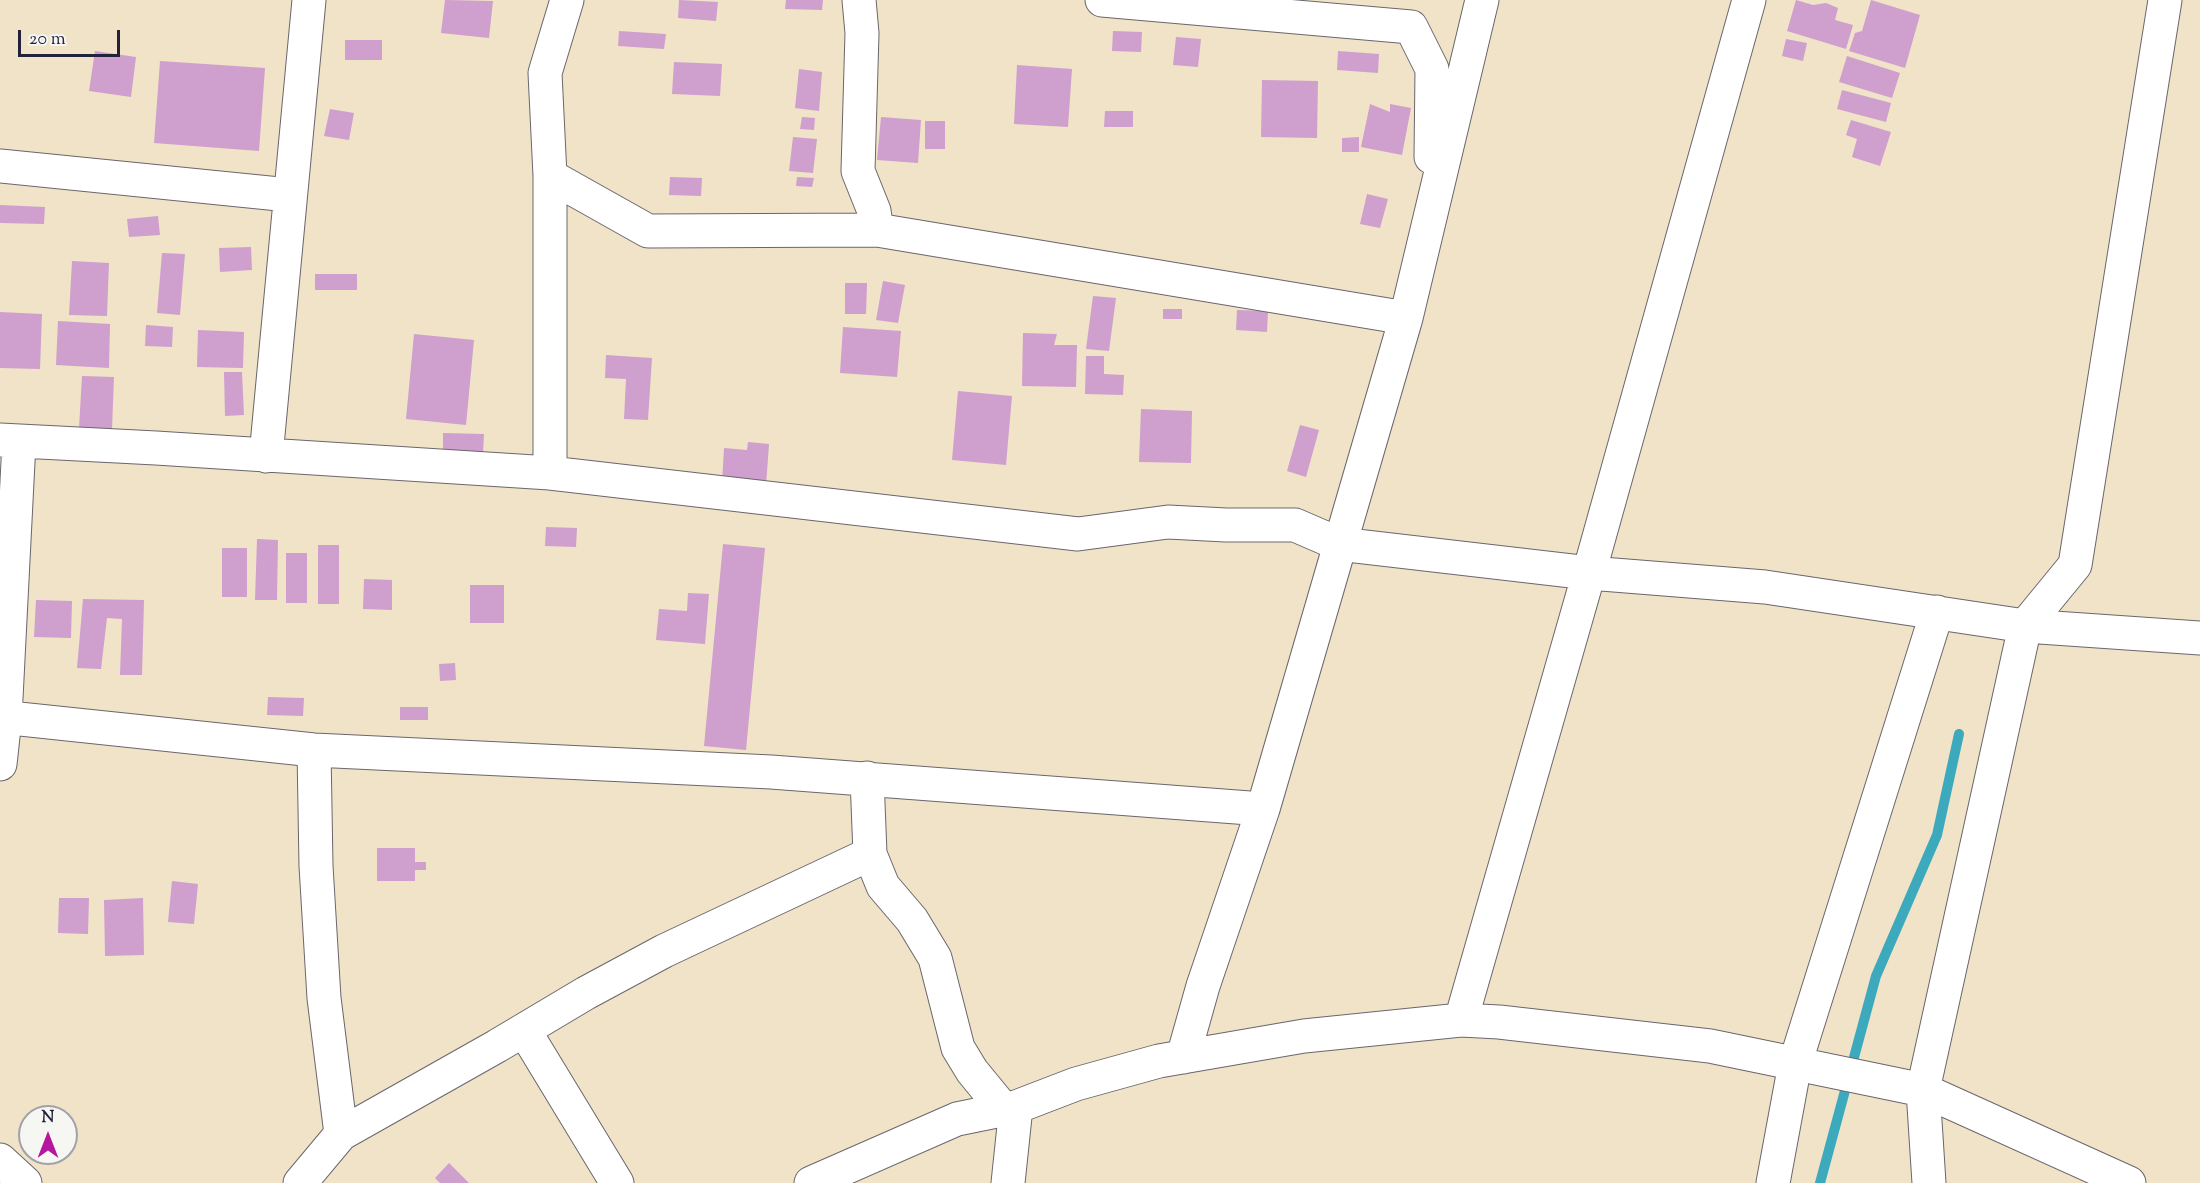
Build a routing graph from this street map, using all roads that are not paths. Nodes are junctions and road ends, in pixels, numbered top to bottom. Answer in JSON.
{"nodes":[{"id":1,"x":309,"y":0,"type":"edge"},
{"id":2,"x":567,"y":0,"type":"edge"},
{"id":3,"x":859,"y":0,"type":"edge"},
{"id":4,"x":1482,"y":0,"type":"edge"},
{"id":5,"x":1749,"y":0,"type":"edge"},
{"id":6,"x":2165,"y":0,"type":"edge"},
{"id":7,"x":1121,"y":1,"type":"edge"},
{"id":8,"x":0,"y":166,"type":"edge"},
{"id":9,"x":550,"y":176,"type":"junction"},
{"id":10,"x":289,"y":195,"type":"junction"},
{"id":11,"x":1431,"y":212,"type":"junction"},
{"id":12,"x":877,"y":230,"type":"junction"},
{"id":13,"x":1406,"y":318,"type":"junction"},
{"id":14,"x":9,"y":441,"type":"edge"},
{"id":15,"x":266,"y":456,"type":"junction"},
{"id":16,"x":550,"y":473,"type":"junction"},
{"id":17,"x":1339,"y":544,"type":"junction"},
{"id":18,"x":1589,"y":573,"type":"junction"},
{"id":19,"x":1936,"y":612,"type":"junction"},
{"id":20,"x":2025,"y":626,"type":"junction"},
{"id":21,"x":2200,"y":638,"type":"edge"},
{"id":22,"x":3,"y":718,"type":"edge"},
{"id":23,"x":314,"y":750,"type":"junction"},
{"id":24,"x":0,"y":764,"type":"edge"},
{"id":25,"x":867,"y":778,"type":"junction"},
{"id":26,"x":1263,"y":809,"type":"junction"},
{"id":27,"x":870,"y":854,"type":"junction"},
{"id":28,"x":1461,"y":1020,"type":"junction"},
{"id":29,"x":524,"y":1030,"type":"junction"},
{"id":30,"x":1184,"y":1057,"type":"junction"},
{"id":31,"x":1795,"y":1064,"type":"junction"},
{"id":32,"x":1923,"y":1090,"type":"junction"},
{"id":33,"x":1010,"y":1108,"type":"junction"},
{"id":34,"x":340,"y":1134,"type":"junction"},
{"id":35,"x":0,"y":1160,"type":"edge"},
{"id":36,"x":25,"y":1183,"type":"edge"},
{"id":37,"x":300,"y":1183,"type":"edge"},
{"id":38,"x":617,"y":1183,"type":"edge"},
{"id":39,"x":811,"y":1183,"type":"edge"},
{"id":40,"x":1008,"y":1183,"type":"edge"},
{"id":41,"x":1773,"y":1183,"type":"edge"},
{"id":42,"x":1929,"y":1183,"type":"edge"},
{"id":43,"x":2129,"y":1183,"type":"edge"}],
"edges":[{"from":1,"to":10,"type":"street"},
{"from":2,"to":9,"type":"street"},
{"from":3,"to":12,"type":"street"},
{"from":4,"to":11,"type":"street"},
{"from":5,"to":18,"type":"street"},
{"from":6,"to":20,"type":"street"},
{"from":7,"to":11,"type":"street"},
{"from":8,"to":10,"type":"street"},
{"from":9,"to":12,"type":"street"},
{"from":9,"to":16,"type":"street"},
{"from":10,"to":15,"type":"street"},
{"from":11,"to":13,"type":"street"},
{"from":12,"to":13,"type":"street"},
{"from":13,"to":17,"type":"street"},
{"from":14,"to":15,"type":"street"},
{"from":14,"to":22,"type":"street"},
{"from":15,"to":16,"type":"street"},
{"from":16,"to":17,"type":"street"},
{"from":17,"to":18,"type":"street"},
{"from":17,"to":26,"type":"street"},
{"from":18,"to":19,"type":"street"},
{"from":18,"to":28,"type":"street"},
{"from":19,"to":20,"type":"street"},
{"from":19,"to":31,"type":"street"},
{"from":20,"to":21,"type":"street"},
{"from":20,"to":32,"type":"street"},
{"from":22,"to":23,"type":"street"},
{"from":22,"to":24,"type":"street"},
{"from":23,"to":25,"type":"street"},
{"from":23,"to":34,"type":"street"},
{"from":25,"to":26,"type":"street"},
{"from":25,"to":27,"type":"street"},
{"from":26,"to":30,"type":"street"},
{"from":27,"to":29,"type":"street"},
{"from":27,"to":33,"type":"street"},
{"from":28,"to":30,"type":"street"},
{"from":28,"to":31,"type":"street"},
{"from":29,"to":34,"type":"street"},
{"from":29,"to":38,"type":"street"},
{"from":30,"to":33,"type":"street"},
{"from":31,"to":32,"type":"street"},
{"from":31,"to":41,"type":"street"},
{"from":32,"to":42,"type":"street"},
{"from":32,"to":43,"type":"street"},
{"from":33,"to":39,"type":"street"},
{"from":33,"to":40,"type":"street"},
{"from":34,"to":37,"type":"street"},
{"from":35,"to":36,"type":"street"}]}
